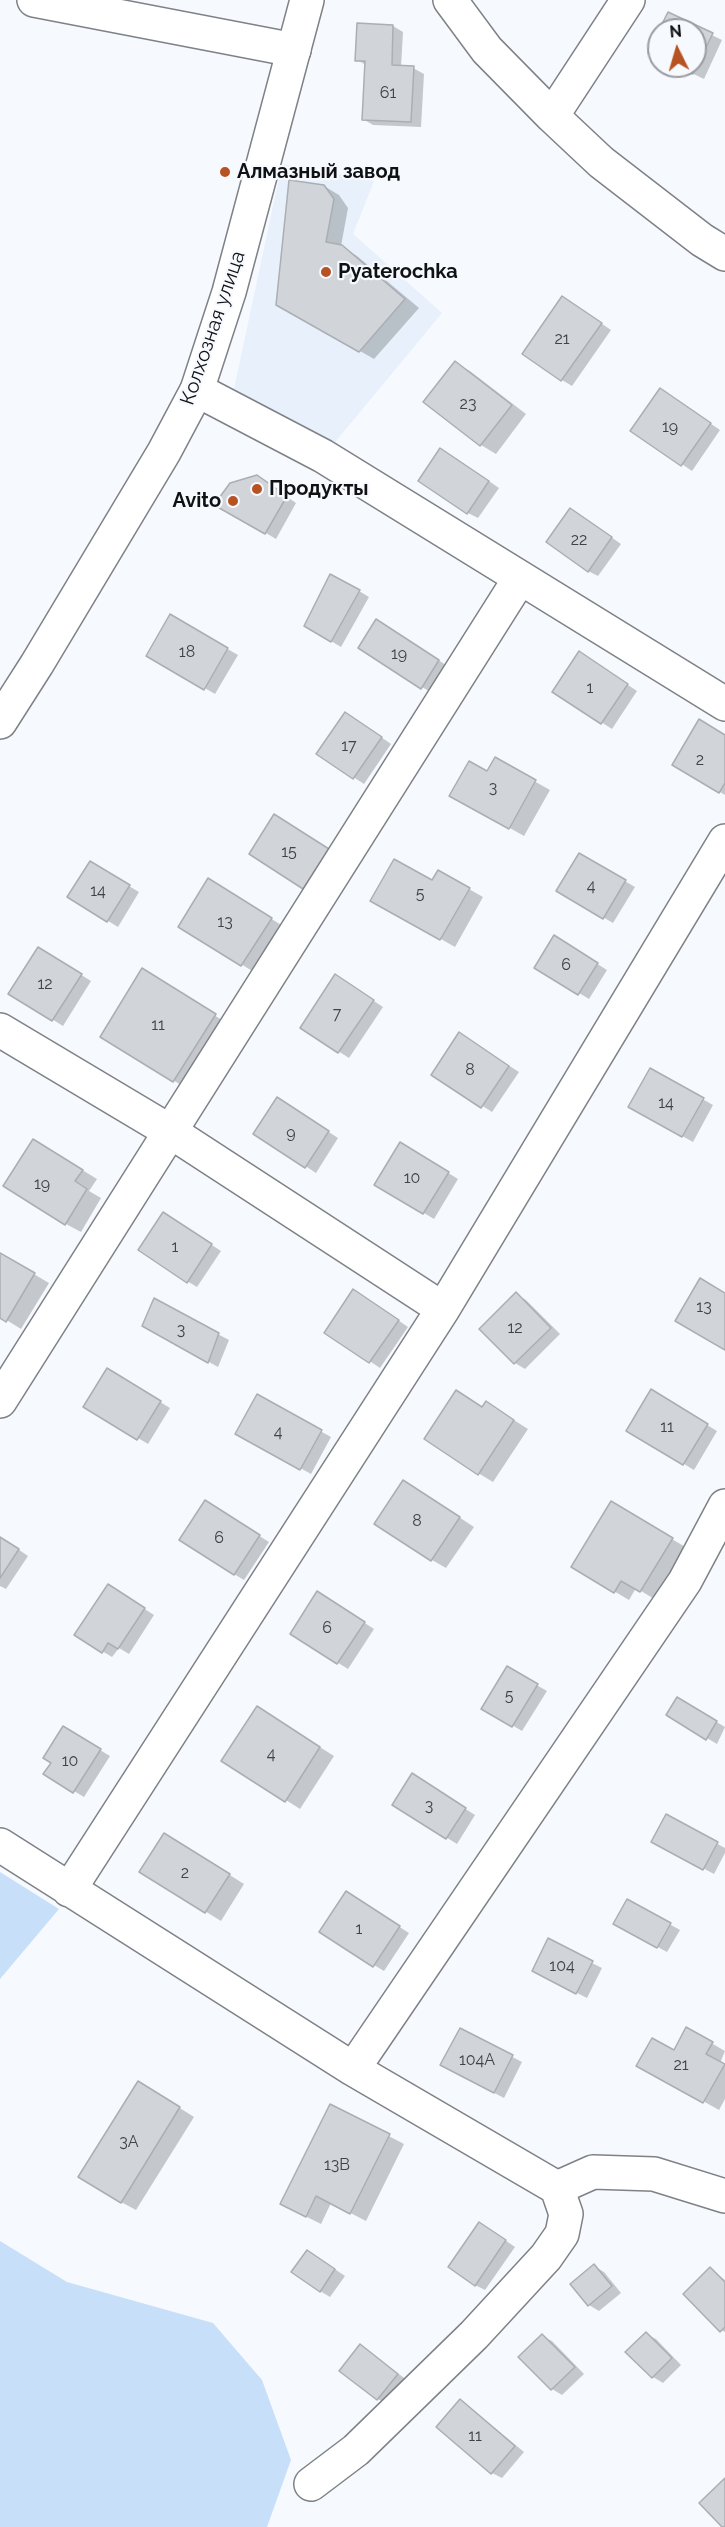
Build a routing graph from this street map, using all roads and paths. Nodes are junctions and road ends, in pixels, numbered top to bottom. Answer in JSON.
{"nodes":[{"id":1,"x":34,"y":0,"type":"edge"},
{"id":2,"x":307,"y":0,"type":"edge"},
{"id":3,"x":450,"y":0,"type":"edge"},
{"id":4,"x":628,"y":0,"type":"edge"},
{"id":5,"x":294,"y":50,"type":"junction"},
{"id":6,"x":552,"y":116,"type":"junction"},
{"id":7,"x":725,"y":254,"type":"edge"},
{"id":8,"x":197,"y":390,"type":"junction"},
{"id":9,"x":520,"y":578,"type":"junction"},
{"id":10,"x":725,"y":704,"type":"edge"},
{"id":11,"x":0,"y":722,"type":"edge"},
{"id":12,"x":725,"y":841,"type":"edge"},
{"id":13,"x":0,"y":1029,"type":"edge"},
{"id":14,"x":171,"y":1132,"type":"junction"},
{"id":15,"x":442,"y":1309,"type":"junction"},
{"id":16,"x":0,"y":1401,"type":"edge"},
{"id":17,"x":725,"y":1506,"type":"edge"},
{"id":18,"x":0,"y":1845,"type":"edge"},
{"id":19,"x":69,"y":1890,"type":"junction"},
{"id":20,"x":353,"y":2069,"type":"junction"},
{"id":21,"x":556,"y":2188,"type":"junction"},
{"id":22,"x":725,"y":2196,"type":"edge"},
{"id":23,"x":311,"y":2484,"type":"dead end"}],
"edges":[{"from":1,"to":5,"type":"street"},
{"from":2,"to":5,"type":"street","name":"Колхозная улица"},
{"from":3,"to":6,"type":"street"},
{"from":4,"to":6,"type":"street"},
{"from":5,"to":8,"type":"street","name":"Колхозная улица"},
{"from":6,"to":7,"type":"street"},
{"from":8,"to":9,"type":"street"},
{"from":8,"to":11,"type":"street","name":"Колхозная улица"},
{"from":9,"to":10,"type":"street"},
{"from":9,"to":14,"type":"street"},
{"from":12,"to":15,"type":"street"},
{"from":13,"to":14,"type":"street"},
{"from":14,"to":15,"type":"street"},
{"from":14,"to":16,"type":"street"},
{"from":15,"to":19,"type":"street"},
{"from":17,"to":20,"type":"street"},
{"from":18,"to":19,"type":"street"},
{"from":19,"to":20,"type":"street"},
{"from":20,"to":21,"type":"street"},
{"from":21,"to":22,"type":"street"},
{"from":21,"to":23,"type":"street"}]}
